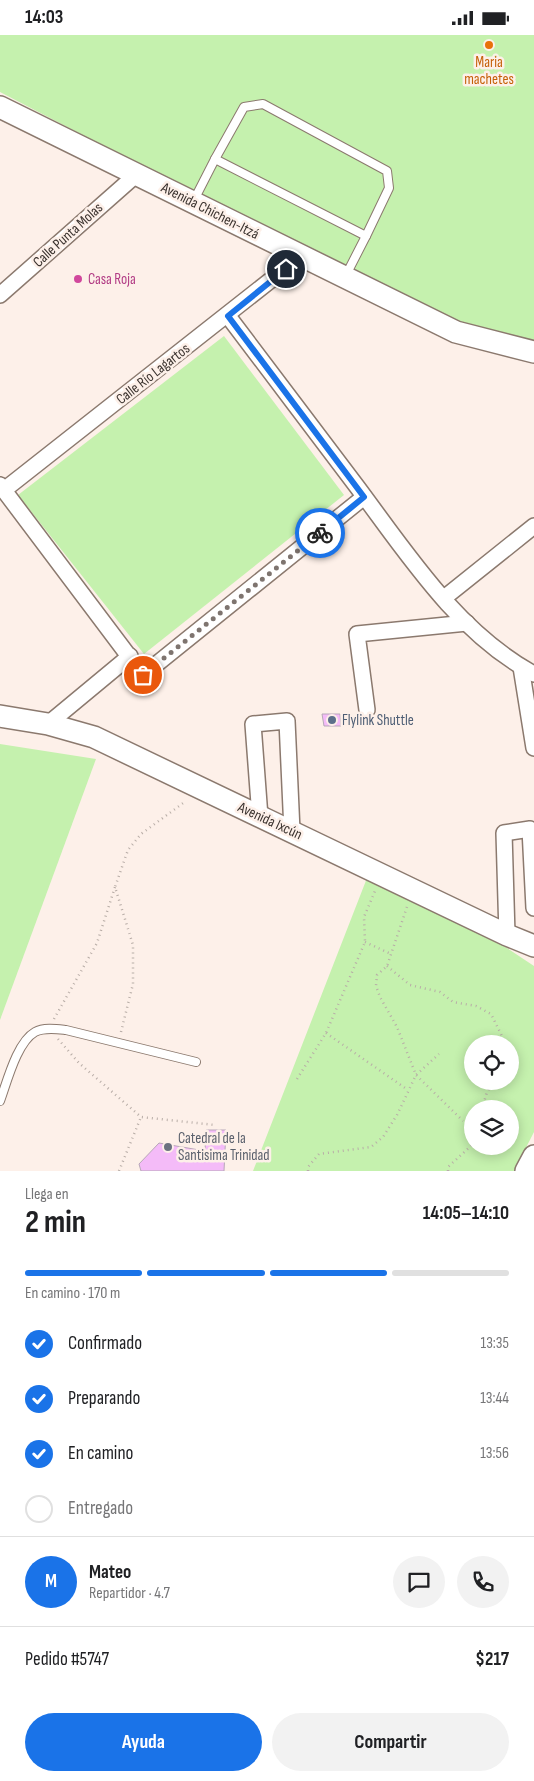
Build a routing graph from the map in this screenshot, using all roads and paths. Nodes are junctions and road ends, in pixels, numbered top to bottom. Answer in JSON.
{"nodes":[{"id":1,"x":0,"y":107,"type":"edge"},
{"id":2,"x":215,"y":159,"type":"junction"},
{"id":3,"x":136,"y":174,"type":"junction"},
{"id":4,"x":193,"y":202,"type":"junction"},
{"id":5,"x":366,"y":236,"type":"junction"},
{"id":6,"x":300,"y":257,"type":"junction"},
{"id":7,"x":344,"y":279,"type":"junction"},
{"id":8,"x":1,"y":293,"type":"edge"},
{"id":9,"x":228,"y":316,"type":"junction"},
{"id":10,"x":534,"y":352,"type":"edge"},
{"id":11,"x":2,"y":488,"type":"edge"},
{"id":12,"x":364,"y":497,"type":"junction"},
{"id":13,"x":534,"y":526,"type":"edge"},
{"id":14,"x":444,"y":598,"type":"junction"},
{"id":15,"x":467,"y":623,"type":"junction"},
{"id":16,"x":130,"y":656,"type":"junction"},
{"id":17,"x":528,"y":670,"type":"edge"},
{"id":18,"x":367,"y":711,"type":"dead end"},
{"id":19,"x":0,"y":716,"type":"edge"},
{"id":20,"x":48,"y":724,"type":"junction"},
{"id":21,"x":534,"y":748,"type":"edge"},
{"id":22,"x":199,"y":787,"type":"junction"},
{"id":23,"x":260,"y":817,"type":"junction"},
{"id":24,"x":292,"y":831,"type":"junction"},
{"id":25,"x":382,"y":874,"type":"junction"},
{"id":26,"x":115,"y":887,"type":"junction"},
{"id":27,"x":407,"y":907,"type":"dead end"},
{"id":28,"x":534,"y":908,"type":"edge"},
{"id":29,"x":506,"y":935,"type":"junction"},
{"id":30,"x":365,"y":942,"type":"junction"},
{"id":31,"x":534,"y":946,"type":"edge"},
{"id":32,"x":392,"y":954,"type":"junction"},
{"id":33,"x":387,"y":966,"type":"junction"},
{"id":34,"x":48,"y":1029,"type":"junction"},
{"id":35,"x":326,"y":1033,"type":"junction"},
{"id":36,"x":502,"y":1035,"type":"edge"},
{"id":37,"x":118,"y":1043,"type":"junction"},
{"id":38,"x":439,"y":1055,"type":"dead end"},
{"id":39,"x":196,"y":1062,"type":"dead end"},
{"id":40,"x":416,"y":1075,"type":"junction"},
{"id":41,"x":297,"y":1079,"type":"dead end"},
{"id":42,"x":408,"y":1090,"type":"junction"},
{"id":43,"x":0,"y":1101,"type":"edge"},
{"id":44,"x":142,"y":1117,"type":"junction"},
{"id":45,"x":463,"y":1121,"type":"dead end"},
{"id":46,"x":215,"y":1125,"type":"dead end"},
{"id":47,"x":464,"y":1152,"type":"edge"},
{"id":48,"x":534,"y":1156,"type":"edge"},
{"id":49,"x":119,"y":1171,"type":"edge"},
{"id":50,"x":308,"y":1171,"type":"edge"},
{"id":51,"x":448,"y":1171,"type":"edge"},
{"id":52,"x":526,"y":1171,"type":"edge"}],
"edges":[{"from":1,"to":3,"type":"main road","name":"Avenida Chichen-Itzá"},
{"from":2,"to":4,"type":"lane"},
{"from":2,"to":5,"type":"lane"},
{"from":2,"to":5,"type":"lane"},
{"from":3,"to":4,"type":"main road","name":"Avenida Chichen-Itzá"},
{"from":3,"to":8,"type":"street","name":"Calle Punta Molas"},
{"from":4,"to":6,"type":"main road","name":"Avenida Chichen-Itzá"},
{"from":5,"to":7,"type":"lane"},
{"from":6,"to":7,"type":"main road","name":"Avenida Chichen-Itzá"},
{"from":6,"to":9,"type":"street","name":"Calle Río Lagartos"},
{"from":7,"to":10,"type":"main road","name":"Avenida Chichen-Itzá"},
{"from":9,"to":11,"type":"street","name":"Calle Río Lagartos"},
{"from":9,"to":12,"type":"street"},
{"from":11,"to":16,"type":"street"},
{"from":12,"to":14,"type":"street"},
{"from":12,"to":16,"type":"street"},
{"from":13,"to":14,"type":"street"},
{"from":14,"to":15,"type":"street"},
{"from":15,"to":17,"type":"street"},
{"from":15,"to":18,"type":"street"},
{"from":16,"to":20,"type":"street"},
{"from":17,"to":21,"type":"street"},
{"from":19,"to":20,"type":"main road","name":"Avenida Ixcún"},
{"from":20,"to":22,"type":"main road","name":"Avenida Ixcún"},
{"from":22,"to":23,"type":"main road","name":"Avenida Ixcún"},
{"from":22,"to":26,"type":"path"},
{"from":23,"to":24,"type":"main road","name":"Avenida Ixcún"},
{"from":23,"to":24,"type":"street"},
{"from":24,"to":25,"type":"main road","name":"Avenida Ixcún"},
{"from":25,"to":29,"type":"main road","name":"Avenida Ixcún"},
{"from":25,"to":30,"type":"path"},
{"from":26,"to":34,"type":"path"},
{"from":26,"to":37,"type":"path"},
{"from":27,"to":32,"type":"path"},
{"from":28,"to":29,"type":"street"},
{"from":29,"to":31,"type":"main road","name":"Avenida Ixcún"},
{"from":30,"to":32,"type":"path"},
{"from":30,"to":35,"type":"path"},
{"from":32,"to":33,"type":"path"},
{"from":33,"to":36,"type":"path"},
{"from":33,"to":40,"type":"path"},
{"from":34,"to":37,"type":"lane"},
{"from":34,"to":43,"type":"lane"},
{"from":34,"to":44,"type":"path"},
{"from":35,"to":41,"type":"path"},
{"from":35,"to":42,"type":"path"},
{"from":37,"to":39,"type":"lane"},
{"from":38,"to":40,"type":"path"},
{"from":40,"to":42,"type":"path"},
{"from":40,"to":45,"type":"path"},
{"from":42,"to":50,"type":"path"},
{"from":44,"to":46,"type":"path"},
{"from":44,"to":49,"type":"path"},
{"from":47,"to":51,"type":"path"},
{"from":48,"to":52,"type":"main road"}]}
